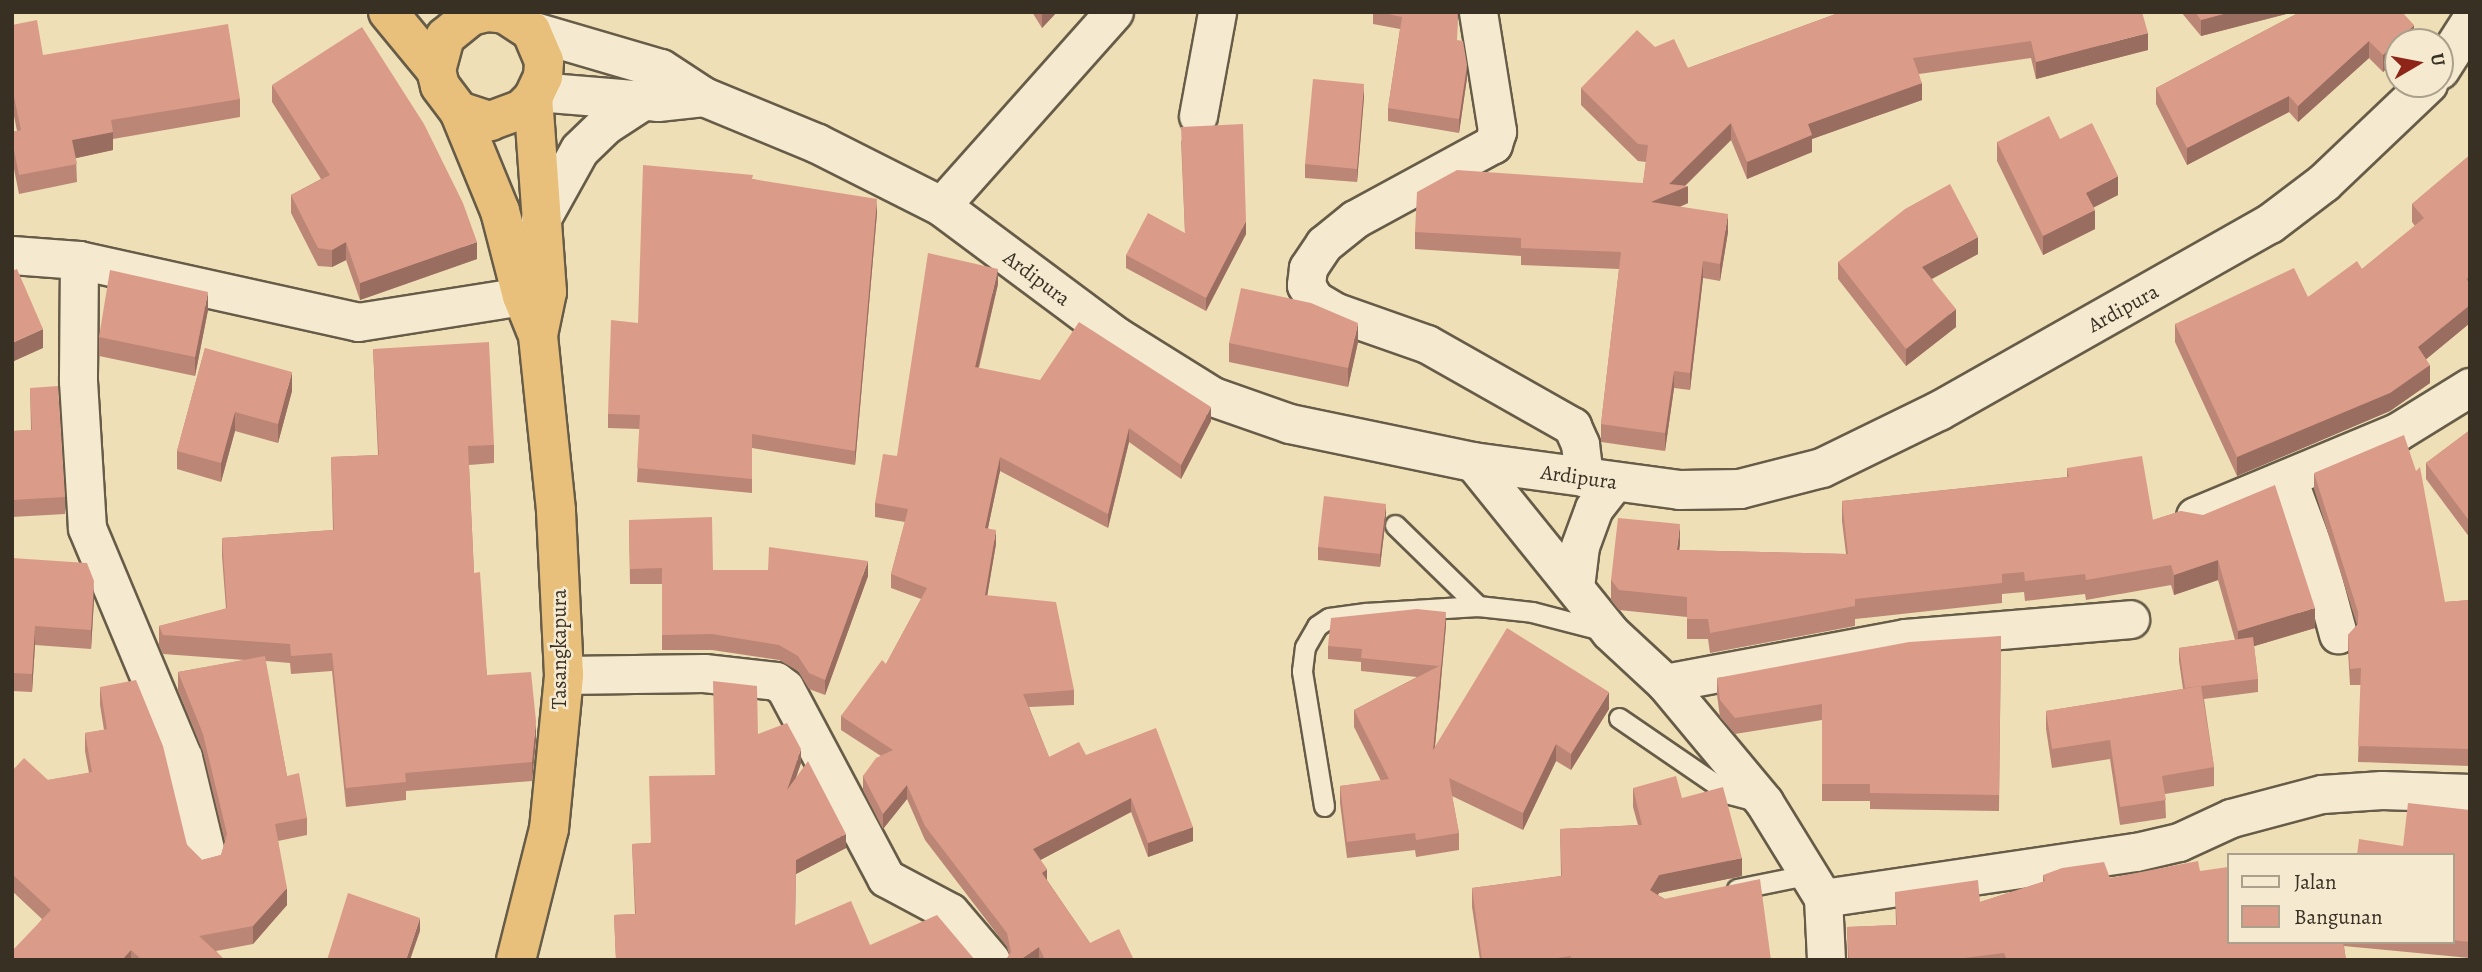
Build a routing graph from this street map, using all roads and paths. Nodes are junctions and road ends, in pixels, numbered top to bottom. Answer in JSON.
{"nodes":[{"id":1,"x":388,"y":12,"type":"edge"},
{"id":2,"x":1114,"y":12,"type":"edge"},
{"id":3,"x":1217,"y":12,"type":"edge"},
{"id":4,"x":1478,"y":12,"type":"edge"},
{"id":5,"x":502,"y":16,"type":"edge"},
{"id":6,"x":2470,"y":23,"type":"edge"},
{"id":7,"x":2454,"y":48,"type":"edge"},
{"id":8,"x":436,"y":70,"type":"junction"},
{"id":9,"x":535,"y":95,"type":"junction"},
{"id":10,"x":704,"y":97,"type":"junction"},
{"id":11,"x":2413,"y":98,"type":"edge"},
{"id":12,"x":643,"y":101,"type":"junction"},
{"id":13,"x":459,"y":111,"type":"junction"},
{"id":14,"x":1198,"y":116,"type":"dead end"},
{"id":15,"x":941,"y":206,"type":"junction"},
{"id":16,"x":541,"y":220,"type":"junction"},
{"id":17,"x":12,"y":255,"type":"edge"},
{"id":18,"x":79,"y":260,"type":"junction"},
{"id":19,"x":534,"y":294,"type":"junction"},
{"id":20,"x":2469,"y":391,"type":"edge"},
{"id":21,"x":1473,"y":462,"type":"junction"},
{"id":22,"x":2288,"y":479,"type":"junction"},
{"id":23,"x":1599,"y":480,"type":"junction"},
{"id":24,"x":2195,"y":516,"type":"edge"},
{"id":25,"x":1395,"y":525,"type":"dead end"},
{"id":26,"x":1575,"y":587,"type":"junction"},
{"id":27,"x":1478,"y":607,"type":"junction"},
{"id":28,"x":2130,"y":618,"type":"dead end"},
{"id":29,"x":1610,"y":632,"type":"junction"},
{"id":30,"x":2338,"y":634,"type":"dead end"},
{"id":31,"x":564,"y":675,"type":"junction"},
{"id":32,"x":1665,"y":683,"type":"junction"},
{"id":33,"x":1619,"y":718,"type":"dead end"},
{"id":34,"x":2470,"y":793,"type":"edge"},
{"id":35,"x":1764,"y":802,"type":"junction"},
{"id":36,"x":1324,"y":806,"type":"dead end"},
{"id":37,"x":207,"y":857,"type":"edge"},
{"id":38,"x":1817,"y":886,"type":"junction"},
{"id":39,"x":1716,"y":894,"type":"edge"},
{"id":40,"x":516,"y":960,"type":"edge"},
{"id":41,"x":991,"y":960,"type":"edge"},
{"id":42,"x":1826,"y":960,"type":"edge"}],
"edges":[{"from":1,"to":8,"type":"highway"},
{"from":2,"to":15,"type":"street"},
{"from":3,"to":14,"type":"street"},
{"from":4,"to":23,"type":"street"},
{"from":5,"to":8,"type":"highway"},
{"from":5,"to":9,"type":"highway"},
{"from":5,"to":10,"type":"street","name":"Ardipura"},
{"from":6,"to":7,"type":"street"},
{"from":8,"to":13,"type":"highway"},
{"from":9,"to":12,"type":"street","name":"Ardipura"},
{"from":9,"to":13,"type":"highway"},
{"from":9,"to":16,"type":"highway","name":"Tasangkapura"},
{"from":10,"to":12,"type":"street","name":"Ardipura"},
{"from":10,"to":15,"type":"street","name":"Ardipura"},
{"from":11,"to":23,"type":"street","name":"Ardipura"},
{"from":12,"to":16,"type":"street"},
{"from":13,"to":19,"type":"highway","name":"Tasangkapura"},
{"from":15,"to":21,"type":"street","name":"Ardipura"},
{"from":16,"to":19,"type":"highway","name":"Tasangkapura"},
{"from":17,"to":18,"type":"street"},
{"from":18,"to":19,"type":"street"},
{"from":18,"to":37,"type":"street"},
{"from":19,"to":31,"type":"highway","name":"Tasangkapura"},
{"from":20,"to":22,"type":"street"},
{"from":21,"to":23,"type":"street","name":"Ardipura"},
{"from":21,"to":26,"type":"street"},
{"from":22,"to":24,"type":"street"},
{"from":22,"to":30,"type":"street"},
{"from":23,"to":26,"type":"street"},
{"from":25,"to":27,"type":"lane"},
{"from":26,"to":29,"type":"street"},
{"from":27,"to":29,"type":"lane"},
{"from":27,"to":36,"type":"lane"},
{"from":28,"to":32,"type":"street"},
{"from":29,"to":32,"type":"street"},
{"from":31,"to":40,"type":"highway","name":"Tasangkapura"},
{"from":31,"to":41,"type":"street"},
{"from":32,"to":35,"type":"street"},
{"from":33,"to":35,"type":"lane"},
{"from":34,"to":38,"type":"street"},
{"from":35,"to":38,"type":"street"},
{"from":38,"to":39,"type":"lane"},
{"from":38,"to":42,"type":"street"}]}
